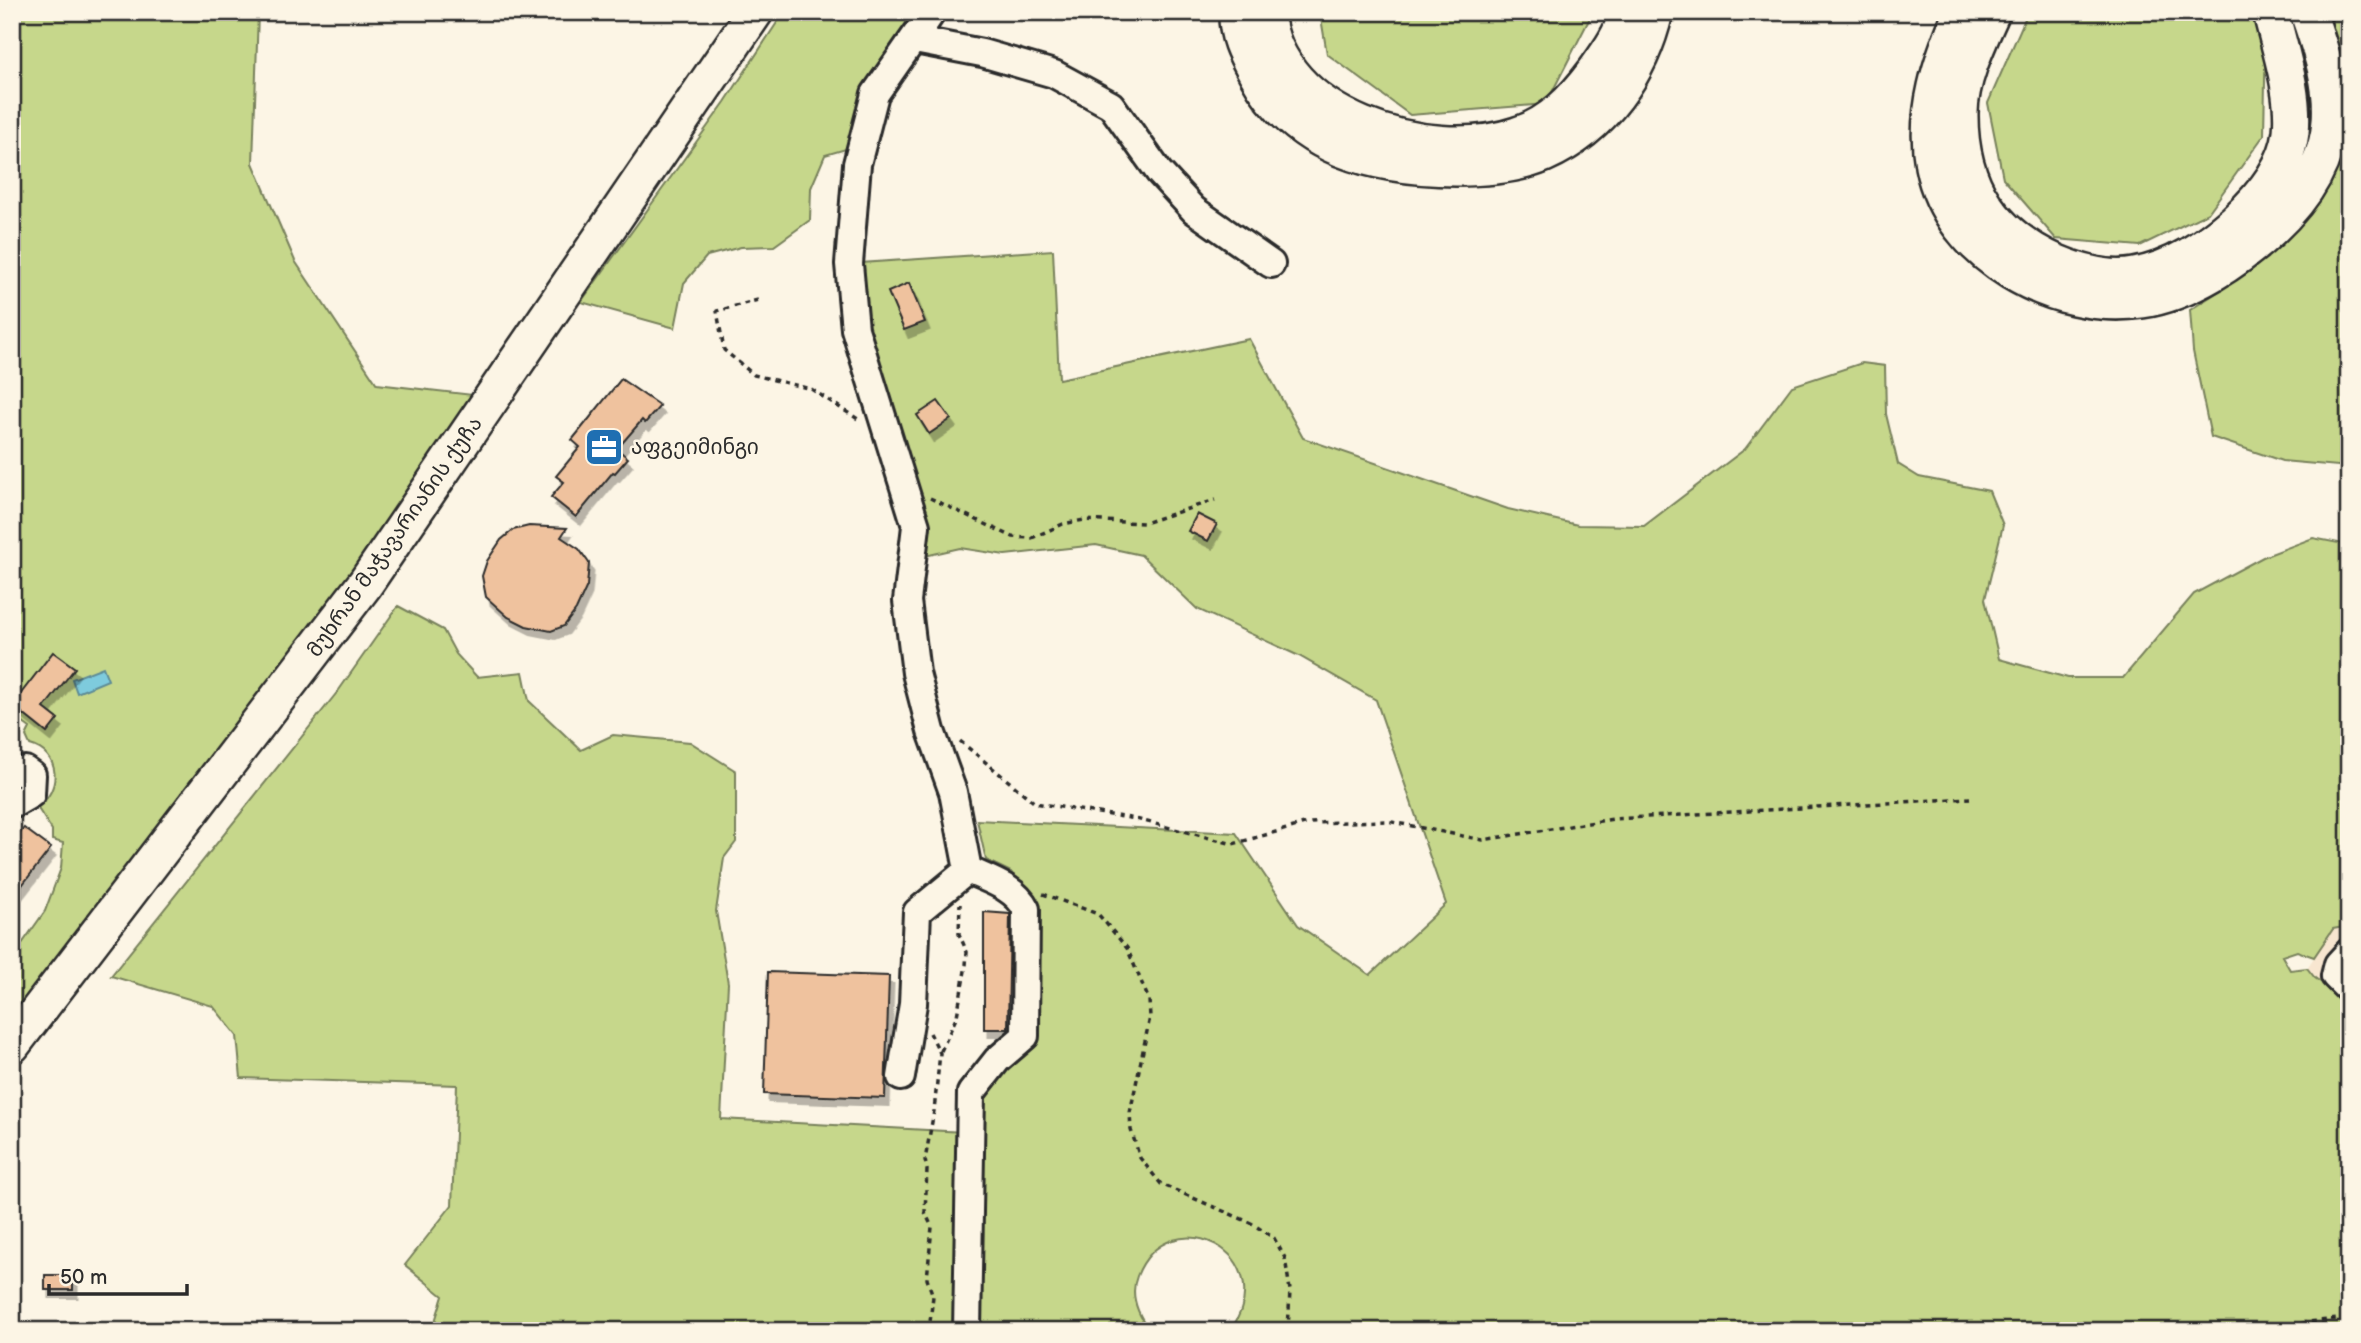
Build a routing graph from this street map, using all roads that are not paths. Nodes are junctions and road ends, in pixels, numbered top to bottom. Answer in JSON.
{"nodes":[{"id":1,"x":755,"y":12,"type":"edge"},
{"id":2,"x":932,"y":12,"type":"edge"},
{"id":3,"x":1237,"y":12,"type":"edge"},
{"id":4,"x":1266,"y":12,"type":"edge"},
{"id":5,"x":1627,"y":12,"type":"edge"},
{"id":6,"x":1655,"y":12,"type":"edge"},
{"id":7,"x":1962,"y":12,"type":"edge"},
{"id":8,"x":1992,"y":12,"type":"edge"},
{"id":9,"x":2271,"y":12,"type":"edge"},
{"id":10,"x":2308,"y":12,"type":"edge"},
{"id":11,"x":915,"y":40,"type":"junction"},
{"id":12,"x":1271,"y":264,"type":"dead end"},
{"id":13,"x":12,"y":772,"type":"edge"},
{"id":14,"x":12,"y":805,"type":"edge"},
{"id":15,"x":964,"y":873,"type":"junction"},
{"id":16,"x":2349,"y":952,"type":"edge"},
{"id":17,"x":2349,"y":990,"type":"edge"},
{"id":18,"x":12,"y":1045,"type":"edge"},
{"id":19,"x":901,"y":1077,"type":"dead end"},
{"id":20,"x":967,"y":1331,"type":"edge"}],
"edges":[{"from":1,"to":18,"type":"main road","name":"მუხრან მაჭავარიანის ქუჩა"},
{"from":2,"to":11,"type":"lane"},
{"from":3,"to":6,"type":"main road"},
{"from":4,"to":5,"type":"main road"},
{"from":7,"to":10,"type":"main road"},
{"from":8,"to":9,"type":"main road"},
{"from":11,"to":12,"type":"lane"},
{"from":11,"to":15,"type":"lane"},
{"from":13,"to":14,"type":"lane"},
{"from":15,"to":19,"type":"lane"},
{"from":15,"to":20,"type":"lane"},
{"from":16,"to":17,"type":"lane"}]}
